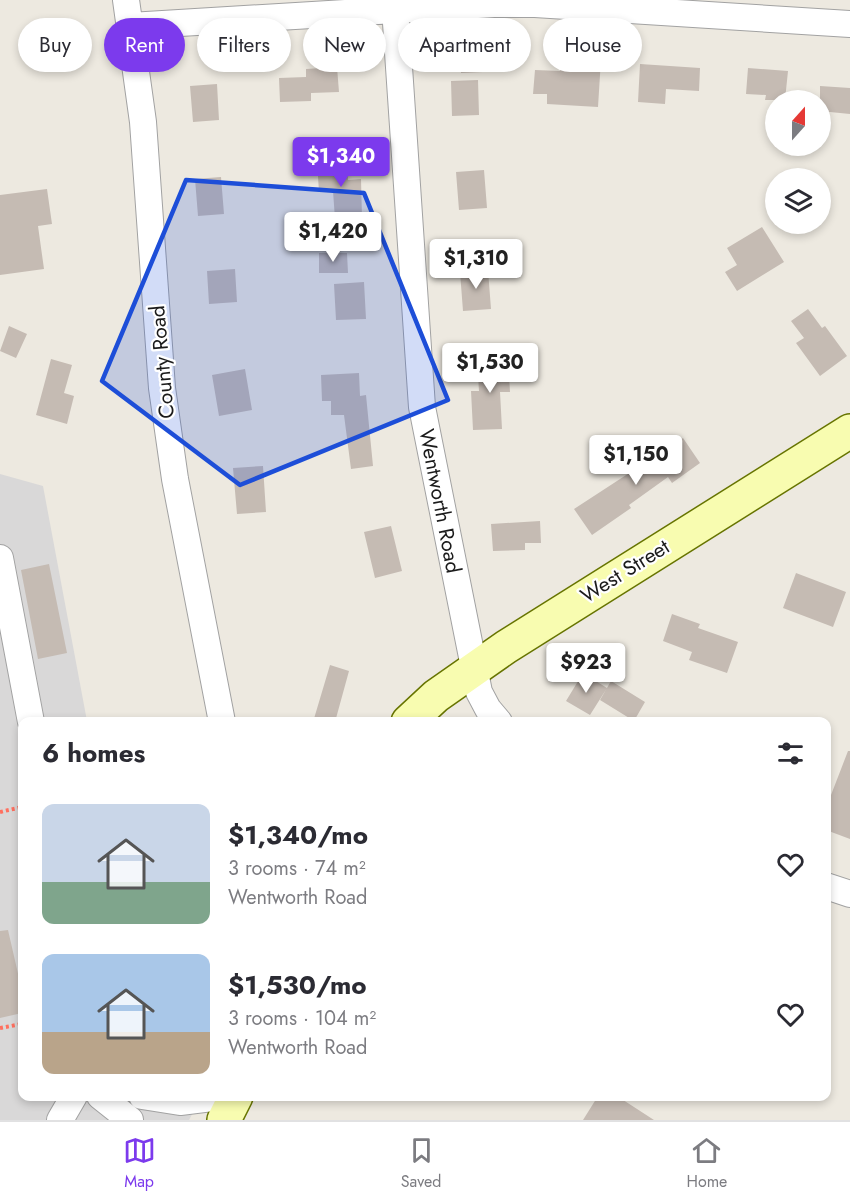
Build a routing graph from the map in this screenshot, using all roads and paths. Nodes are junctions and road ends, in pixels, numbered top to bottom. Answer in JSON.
{"nodes":[{"id":1,"x":126,"y":0,"type":"edge"},
{"id":2,"x":395,"y":8,"type":"junction"},
{"id":3,"x":129,"y":18,"type":"edge"},
{"id":4,"x":185,"y":22,"type":"edge"},
{"id":5,"x":850,"y":24,"type":"edge"},
{"id":6,"x":136,"y":72,"type":"edge"},
{"id":7,"x":850,"y":431,"type":"edge"},
{"id":8,"x":0,"y":558,"type":"edge"},
{"id":9,"x":474,"y":669,"type":"junction"},
{"id":10,"x":30,"y":717,"type":"edge"},
{"id":11,"x":221,"y":717,"type":"edge"},
{"id":12,"x":413,"y":717,"type":"edge"},
{"id":13,"x":495,"y":717,"type":"edge"},
{"id":14,"x":18,"y":808,"type":"edge"},
{"id":15,"x":0,"y":812,"type":"edge"},
{"id":16,"x":831,"y":887,"type":"edge"},
{"id":17,"x":850,"y":894,"type":"edge"},
{"id":18,"x":18,"y":1025,"type":"edge"},
{"id":19,"x":0,"y":1029,"type":"edge"},
{"id":20,"x":71,"y":1101,"type":"edge"},
{"id":21,"x":106,"y":1101,"type":"edge"},
{"id":22,"x":234,"y":1101,"type":"edge"},
{"id":23,"x":60,"y":1120,"type":"edge"},
{"id":24,"x":130,"y":1120,"type":"edge"},
{"id":25,"x":224,"y":1120,"type":"edge"}],
"edges":[{"from":1,"to":3,"type":"street","name":"County Road"},
{"from":2,"to":4,"type":"street"},
{"from":2,"to":5,"type":"street"},
{"from":2,"to":9,"type":"street","name":"Wentworth Road"},
{"from":6,"to":11,"type":"street","name":"County Road"},
{"from":7,"to":9,"type":"main road","name":"West Street"},
{"from":8,"to":10,"type":"street"},
{"from":9,"to":12,"type":"main road","name":"West Street"},
{"from":9,"to":13,"type":"street","name":"Wentworth Road"},
{"from":14,"to":15,"type":"path"},
{"from":16,"to":17,"type":"street"},
{"from":18,"to":19,"type":"path"},
{"from":20,"to":23,"type":"street"},
{"from":21,"to":24,"type":"street"},
{"from":22,"to":25,"type":"main road"}]}
